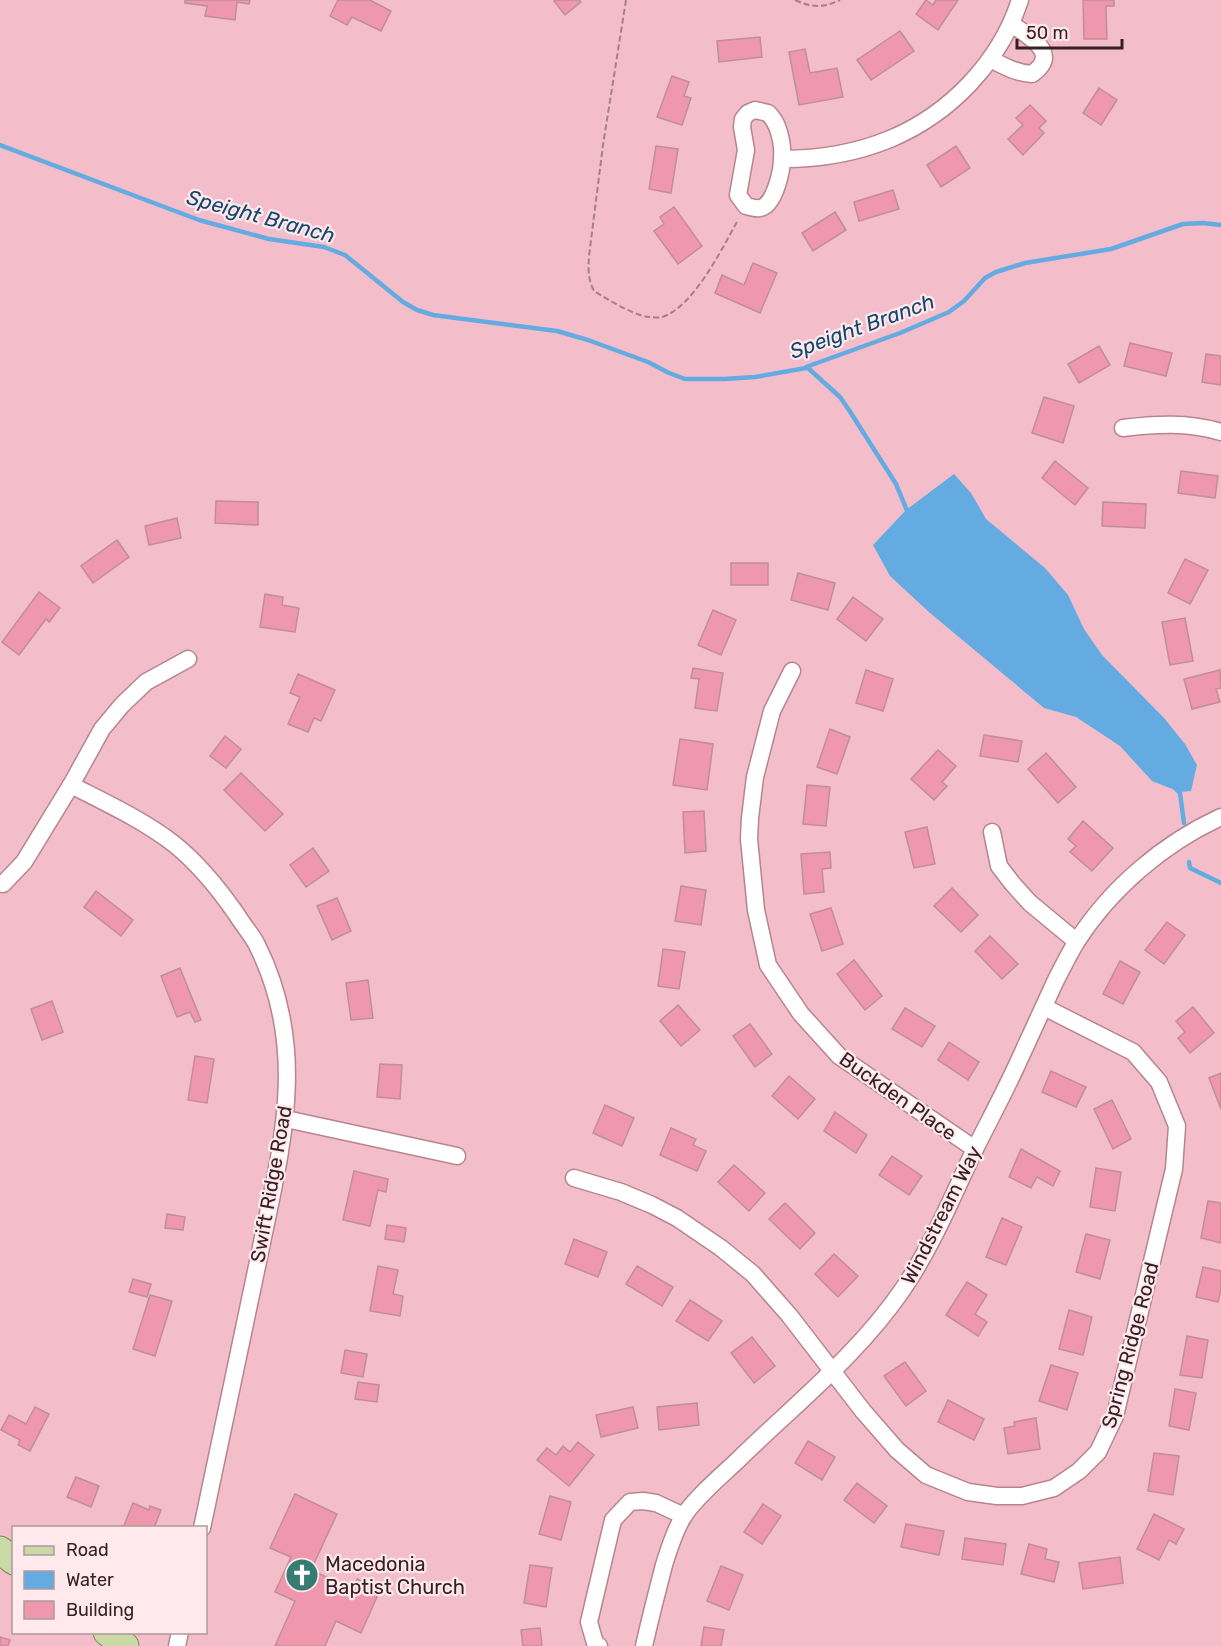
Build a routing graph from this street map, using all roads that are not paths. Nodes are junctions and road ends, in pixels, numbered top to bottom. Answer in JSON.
{"nodes":[{"id":1,"x":1020,"y":0,"type":"edge"},
{"id":2,"x":1012,"y":24,"type":"junction"},
{"id":3,"x":990,"y":58,"type":"junction"},
{"id":4,"x":783,"y":159,"type":"junction"},
{"id":5,"x":1123,"y":428,"type":"dead end"},
{"id":6,"x":1221,"y":432,"type":"edge"},
{"id":7,"x":188,"y":659,"type":"dead end"},
{"id":8,"x":792,"y":671,"type":"dead end"},
{"id":9,"x":71,"y":785,"type":"junction"},
{"id":10,"x":1221,"y":817,"type":"edge"},
{"id":11,"x":992,"y":832,"type":"dead end"},
{"id":12,"x":3,"y":884,"type":"dead end"},
{"id":13,"x":1076,"y":941,"type":"junction"},
{"id":14,"x":1044,"y":1007,"type":"junction"},
{"id":15,"x":286,"y":1119,"type":"junction"},
{"id":16,"x":975,"y":1149,"type":"junction"},
{"id":17,"x":457,"y":1156,"type":"dead end"},
{"id":18,"x":574,"y":1178,"type":"dead end"},
{"id":19,"x":832,"y":1371,"type":"junction"},
{"id":20,"x":684,"y":1516,"type":"junction"},
{"id":21,"x":202,"y":1526,"type":"edge"},
{"id":22,"x":0,"y":1550,"type":"edge"},
{"id":23,"x":12,"y":1559,"type":"edge"},
{"id":24,"x":110,"y":1634,"type":"edge"},
{"id":25,"x":125,"y":1646,"type":"edge"},
{"id":26,"x":599,"y":1646,"type":"edge"},
{"id":27,"x":644,"y":1646,"type":"edge"}],
"edges":[{"from":1,"to":2,"type":"street"},
{"from":2,"to":3,"type":"street"},
{"from":2,"to":3,"type":"street"},
{"from":3,"to":4,"type":"street"},
{"from":4,"to":4,"type":"street"},
{"from":5,"to":6,"type":"street"},
{"from":7,"to":9,"type":"street"},
{"from":8,"to":16,"type":"street","name":"Buckden Place"},
{"from":9,"to":12,"type":"street"},
{"from":9,"to":15,"type":"street","name":"Swift Ridge Road"},
{"from":10,"to":13,"type":"street","name":"Windstream Way"},
{"from":11,"to":13,"type":"street"},
{"from":13,"to":14,"type":"street","name":"Windstream Way"},
{"from":14,"to":16,"type":"street","name":"Windstream Way"},
{"from":14,"to":19,"type":"street","name":"Spring Ridge Road"},
{"from":15,"to":17,"type":"street"},
{"from":15,"to":21,"type":"street","name":"Swift Ridge Road"},
{"from":16,"to":19,"type":"street","name":"Windstream Way"},
{"from":18,"to":19,"type":"street","name":"Spring Ridge Road"},
{"from":19,"to":20,"type":"street","name":"Windstream Way"},
{"from":20,"to":26,"type":"street"},
{"from":20,"to":27,"type":"street","name":"Windstream Way"},
{"from":22,"to":23,"type":"main road"},
{"from":24,"to":25,"type":"main road"}]}
